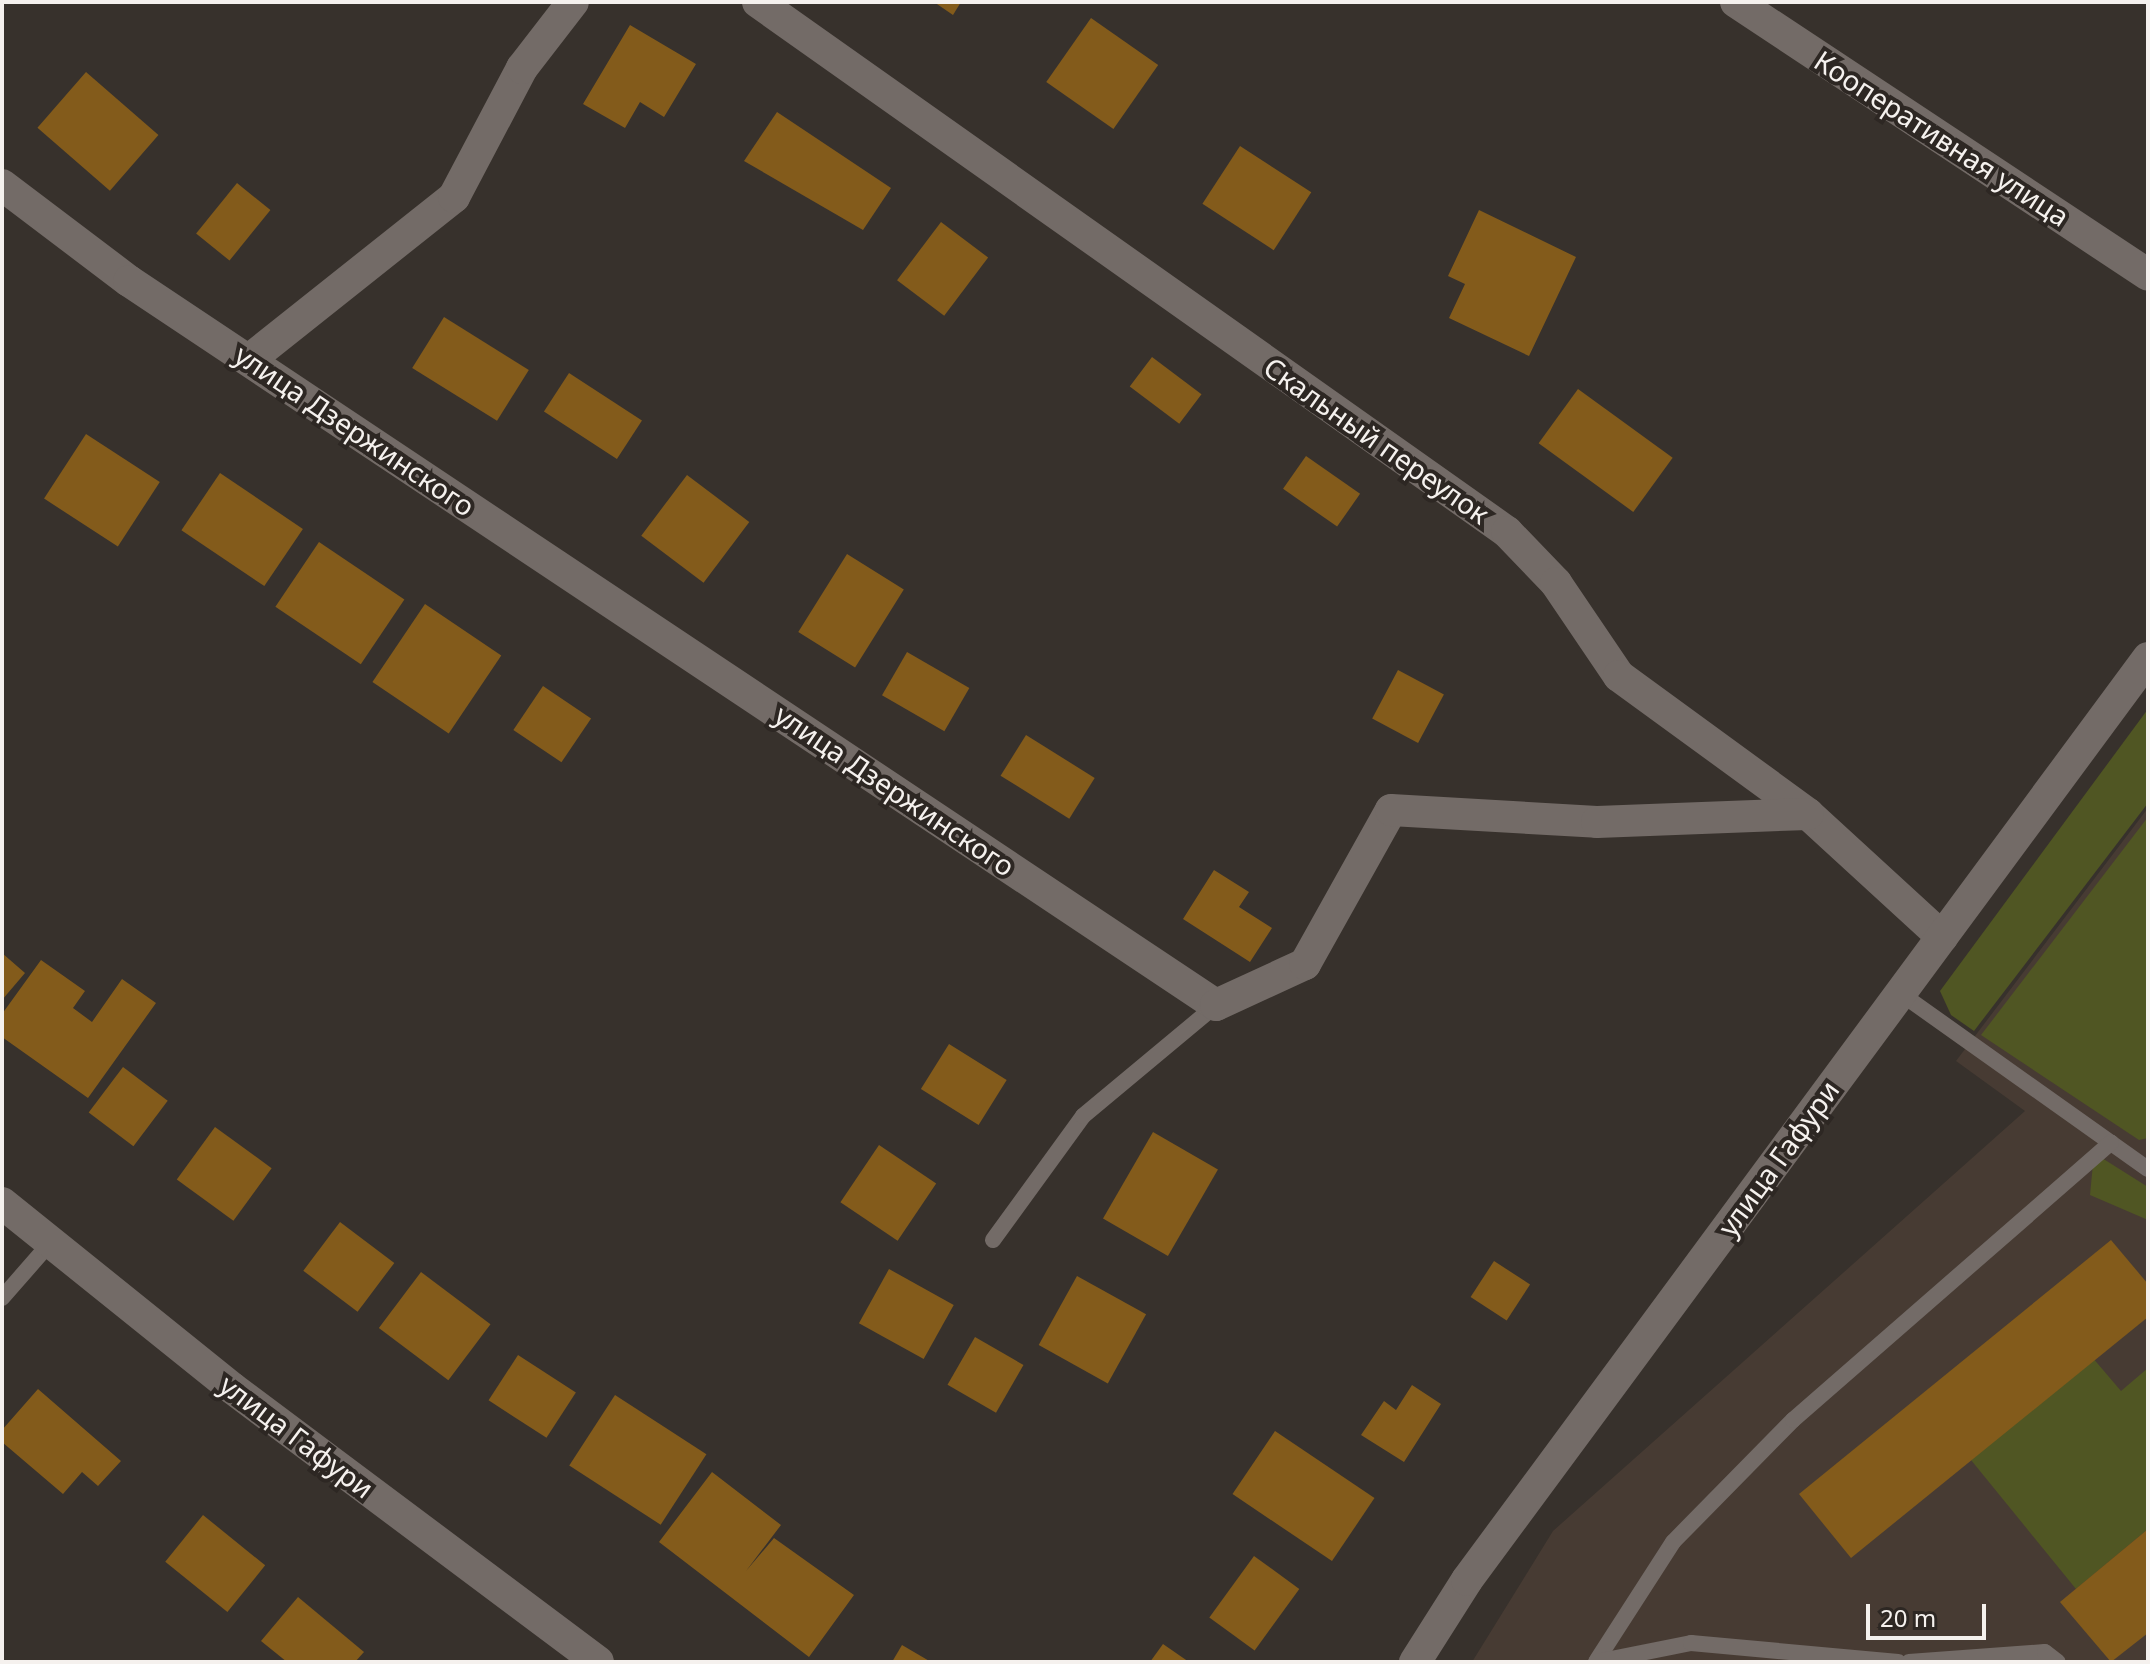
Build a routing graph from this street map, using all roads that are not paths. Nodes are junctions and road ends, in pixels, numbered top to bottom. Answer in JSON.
{"nodes":[{"id":1,"x":573,"y":2,"type":"edge"},
{"id":2,"x":758,"y":2,"type":"edge"},
{"id":3,"x":1736,"y":2,"type":"edge"},
{"id":4,"x":2,"y":185,"type":"edge"},
{"id":5,"x":2148,"y":275,"type":"edge"},
{"id":6,"x":249,"y":360,"type":"junction"},
{"id":7,"x":2148,"y":658,"type":"edge"},
{"id":8,"x":1808,"y":814,"type":"junction"},
{"id":9,"x":1942,"y":937,"type":"junction"},
{"id":10,"x":1900,"y":993,"type":"junction"},
{"id":11,"x":1216,"y":1005,"type":"junction"},
{"id":12,"x":2111,"y":1143,"type":"junction"},
{"id":13,"x":2146,"y":1165,"type":"edge"},
{"id":14,"x":2,"y":1203,"type":"edge"},
{"id":15,"x":993,"y":1240,"type":"dead end"},
{"id":16,"x":51,"y":1242,"type":"junction"},
{"id":17,"x":2,"y":1298,"type":"edge"},
{"id":18,"x":1722,"y":1646,"type":"junction"},
{"id":19,"x":1597,"y":1661,"type":"edge"},
{"id":20,"x":598,"y":1662,"type":"edge"},
{"id":21,"x":1415,"y":1662,"type":"edge"},
{"id":22,"x":1712,"y":1662,"type":"edge"},
{"id":23,"x":1898,"y":1662,"type":"edge"},
{"id":24,"x":1909,"y":1662,"type":"edge"},
{"id":25,"x":2058,"y":1662,"type":"edge"}],
"edges":[{"from":1,"to":6,"type":"street"},
{"from":2,"to":8,"type":"street","name":"Скальный переулок"},
{"from":3,"to":5,"type":"street","name":"Кооперативная улица"},
{"from":4,"to":6,"type":"street","name":"улица Дзержинского"},
{"from":6,"to":11,"type":"street","name":"улица Дзержинского"},
{"from":7,"to":9,"type":"street","name":"улица Гафури"},
{"from":8,"to":9,"type":"street","name":"Скальный переулок"},
{"from":8,"to":11,"type":"street"},
{"from":9,"to":10,"type":"street","name":"улица Гафури"},
{"from":10,"to":12,"type":"lane"},
{"from":10,"to":21,"type":"street","name":"улица Гафури"},
{"from":11,"to":15,"type":"lane"},
{"from":12,"to":13,"type":"lane"},
{"from":12,"to":19,"type":"lane"},
{"from":14,"to":16,"type":"street","name":"улица Гафури"},
{"from":16,"to":17,"type":"lane"},
{"from":16,"to":20,"type":"street","name":"улица Гафури"},
{"from":18,"to":19,"type":"lane"},
{"from":18,"to":22,"type":"lane"},
{"from":18,"to":23,"type":"lane"},
{"from":24,"to":25,"type":"lane"}]}
